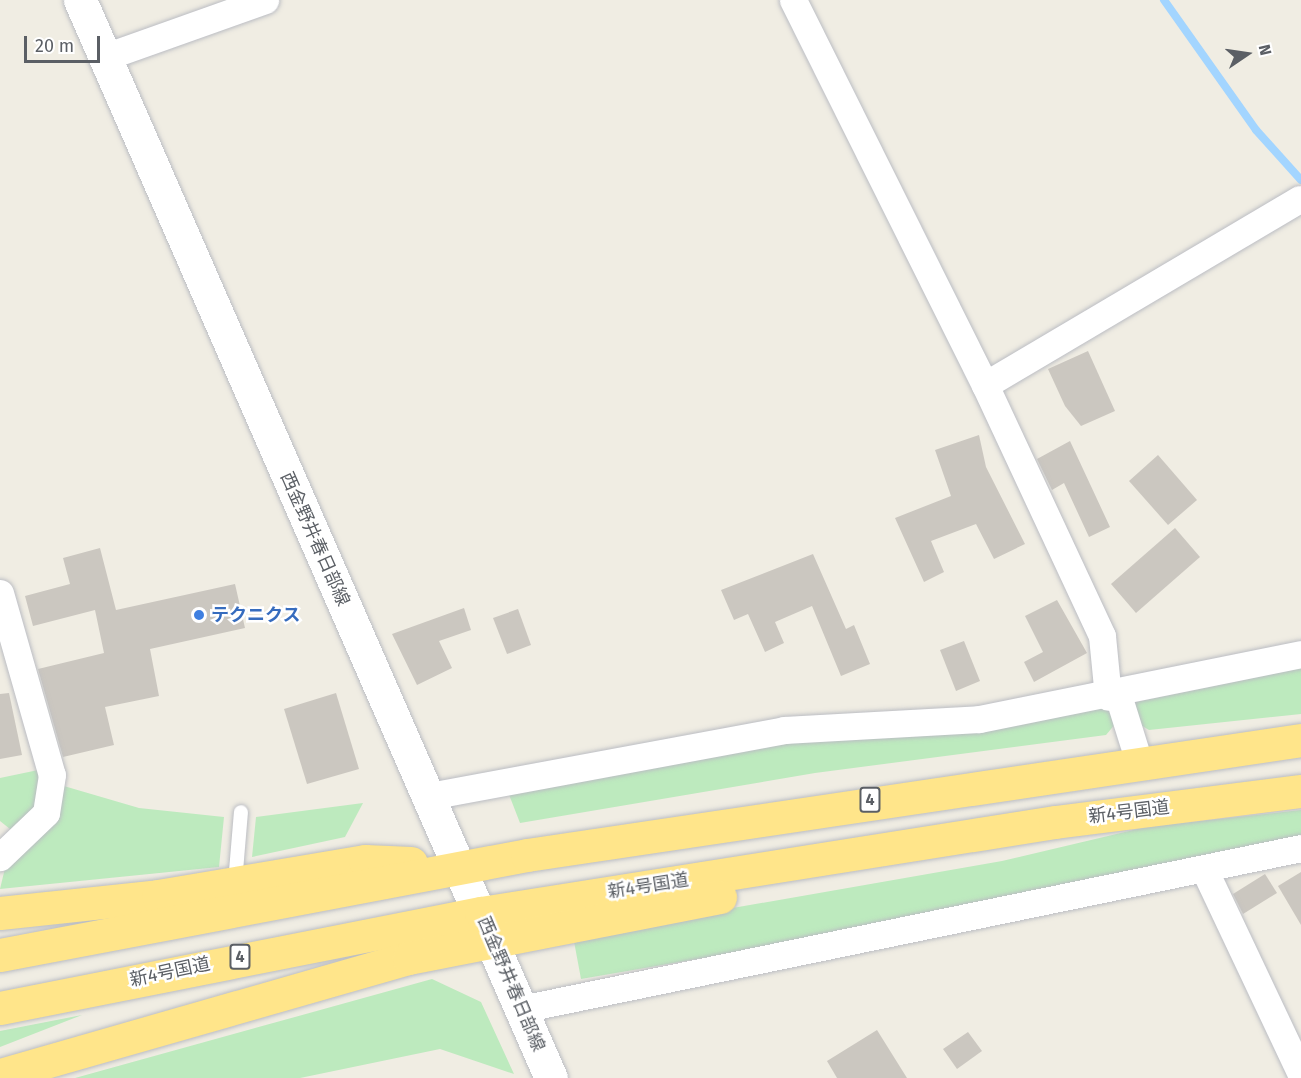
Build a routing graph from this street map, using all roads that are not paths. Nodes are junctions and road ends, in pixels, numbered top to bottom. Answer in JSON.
{"nodes":[{"id":1,"x":80,"y":0,"type":"edge"},
{"id":2,"x":265,"y":0,"type":"edge"},
{"id":3,"x":793,"y":0,"type":"edge"},
{"id":4,"x":105,"y":57,"type":"junction"},
{"id":5,"x":1299,"y":199,"type":"dead end"},
{"id":6,"x":985,"y":385,"type":"junction"},
{"id":7,"x":0,"y":593,"type":"edge"},
{"id":8,"x":1301,"y":654,"type":"edge"},
{"id":9,"x":1113,"y":696,"type":"junction"},
{"id":10,"x":1301,"y":740,"type":"edge"},
{"id":11,"x":1139,"y":762,"type":"junction"},
{"id":12,"x":1301,"y":791,"type":"edge"},
{"id":13,"x":429,"y":796,"type":"junction"},
{"id":14,"x":241,"y":812,"type":"dead end"},
{"id":15,"x":4,"y":846,"type":"edge"},
{"id":16,"x":1301,"y":848,"type":"edge"},
{"id":17,"x":460,"y":866,"type":"junction"},
{"id":18,"x":1204,"y":871,"type":"junction"},
{"id":19,"x":235,"y":884,"type":"junction"},
{"id":20,"x":0,"y":913,"type":"edge"},
{"id":21,"x":486,"y":927,"type":"junction"},
{"id":22,"x":0,"y":955,"type":"edge"},
{"id":23,"x":0,"y":1008,"type":"edge"},
{"id":24,"x":521,"y":1009,"type":"junction"},
{"id":25,"x":1301,"y":1074,"type":"edge"},
{"id":26,"x":0,"y":1075,"type":"edge"},
{"id":27,"x":542,"y":1076,"type":"edge"}],
"edges":[{"from":1,"to":4,"type":"main road","name":"西金野井春日部線"},
{"from":2,"to":4,"type":"street"},
{"from":3,"to":6,"type":"street"},
{"from":4,"to":13,"type":"main road","name":"西金野井春日部線"},
{"from":5,"to":6,"type":"street"},
{"from":6,"to":9,"type":"street"},
{"from":7,"to":15,"type":"street"},
{"from":8,"to":9,"type":"street"},
{"from":9,"to":11,"type":"street"},
{"from":9,"to":13,"type":"street"},
{"from":10,"to":11,"type":"highway","number":"4"},
{"from":11,"to":17,"type":"highway","number":"4"},
{"from":12,"to":21,"type":"highway","name":"新4号国道"},
{"from":13,"to":17,"type":"main road","name":"西金野井春日部線"},
{"from":14,"to":19,"type":"lane"},
{"from":16,"to":18,"type":"street"},
{"from":17,"to":19,"type":"highway","number":"4"},
{"from":17,"to":21,"type":"main road","name":"西金野井春日部線"},
{"from":17,"to":22,"type":"highway","number":"4"},
{"from":18,"to":24,"type":"street"},
{"from":18,"to":25,"type":"street"},
{"from":19,"to":20,"type":"highway","number":"4"},
{"from":21,"to":23,"type":"highway","name":"新4号国道","number":"4"},
{"from":21,"to":24,"type":"main road","name":"西金野井春日部線"},
{"from":21,"to":26,"type":"highway"},
{"from":24,"to":27,"type":"main road","name":"西金野井春日部線"}]}
